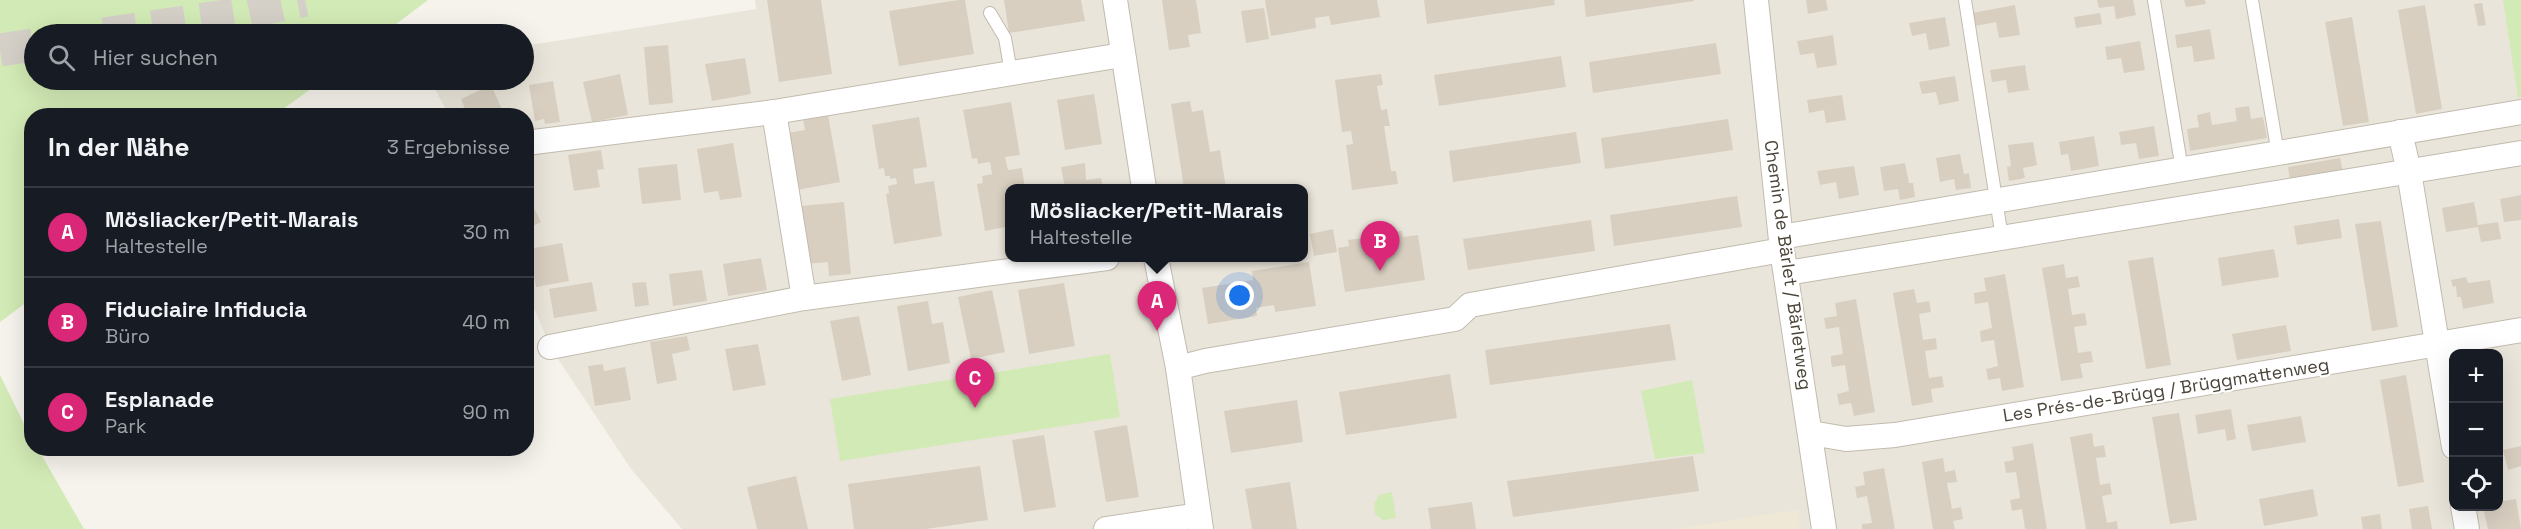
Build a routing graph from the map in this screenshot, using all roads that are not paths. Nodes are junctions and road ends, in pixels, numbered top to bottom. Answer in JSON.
{"nodes":[{"id":1,"x":1115,"y":0,"type":"edge"},
{"id":2,"x":1756,"y":0,"type":"edge"},
{"id":3,"x":1965,"y":0,"type":"edge"},
{"id":4,"x":2154,"y":0,"type":"edge"},
{"id":5,"x":2252,"y":0,"type":"edge"},
{"id":6,"x":990,"y":13,"type":"dead end"},
{"id":7,"x":1122,"y":55,"type":"junction"},
{"id":8,"x":1011,"y":73,"type":"junction"},
{"id":9,"x":774,"y":112,"type":"junction"},
{"id":10,"x":2521,"y":112,"type":"edge"},
{"id":11,"x":2400,"y":132,"type":"junction"},
{"id":12,"x":534,"y":143,"type":"edge"},
{"id":13,"x":2521,"y":153,"type":"edge"},
{"id":14,"x":2278,"y":154,"type":"junction"},
{"id":15,"x":2182,"y":170,"type":"junction"},
{"id":16,"x":2409,"y":172,"type":"junction"},
{"id":17,"x":1143,"y":184,"type":"edge"},
{"id":18,"x":1997,"y":202,"type":"junction"},
{"id":19,"x":2002,"y":238,"type":"junction"},
{"id":20,"x":1783,"y":253,"type":"junction"},
{"id":21,"x":1077,"y":262,"type":"edge"},
{"id":22,"x":1157,"y":262,"type":"edge"},
{"id":23,"x":804,"y":298,"type":"junction"},
{"id":24,"x":2521,"y":330,"type":"edge"},
{"id":25,"x":2437,"y":344,"type":"junction"},
{"id":26,"x":550,"y":347,"type":"dead end"},
{"id":27,"x":1178,"y":368,"type":"junction"},
{"id":28,"x":2449,"y":417,"type":"edge"},
{"id":29,"x":1811,"y":433,"type":"junction"},
{"id":30,"x":2464,"y":511,"type":"edge"},
{"id":31,"x":1200,"y":522,"type":"edge"},
{"id":32,"x":1106,"y":529,"type":"edge"},
{"id":33,"x":1824,"y":529,"type":"edge"},
{"id":34,"x":2467,"y":529,"type":"edge"}],
"edges":[{"from":1,"to":7,"type":"street"},
{"from":2,"to":20,"type":"street","name":"Chemin de Bärlet / Bärletweg"},
{"from":3,"to":18,"type":"lane"},
{"from":4,"to":15,"type":"lane"},
{"from":5,"to":14,"type":"lane"},
{"from":6,"to":8,"type":"lane"},
{"from":7,"to":8,"type":"street"},
{"from":7,"to":17,"type":"street"},
{"from":8,"to":9,"type":"street"},
{"from":9,"to":12,"type":"street"},
{"from":9,"to":23,"type":"street"},
{"from":10,"to":11,"type":"street"},
{"from":11,"to":14,"type":"street"},
{"from":11,"to":16,"type":"street"},
{"from":13,"to":16,"type":"street"},
{"from":14,"to":15,"type":"street"},
{"from":15,"to":18,"type":"street"},
{"from":16,"to":19,"type":"street"},
{"from":16,"to":25,"type":"street"},
{"from":18,"to":19,"type":"lane"},
{"from":18,"to":20,"type":"street"},
{"from":19,"to":20,"type":"street"},
{"from":20,"to":27,"type":"street"},
{"from":20,"to":29,"type":"street","name":"Chemin de Bärlet / Bärletweg"},
{"from":21,"to":23,"type":"street"},
{"from":22,"to":27,"type":"street"},
{"from":23,"to":26,"type":"street"},
{"from":24,"to":25,"type":"street","name":"Les Prés-de-Brügg / Brüggmattenweg"},
{"from":25,"to":28,"type":"street"},
{"from":25,"to":29,"type":"street","name":"Les Prés-de-Brügg / Brüggmattenweg"},
{"from":27,"to":31,"type":"street"},
{"from":29,"to":33,"type":"street","name":"Chemin de Bärlet / Bärletweg"},
{"from":30,"to":34,"type":"street"},
{"from":31,"to":32,"type":"street"}]}
